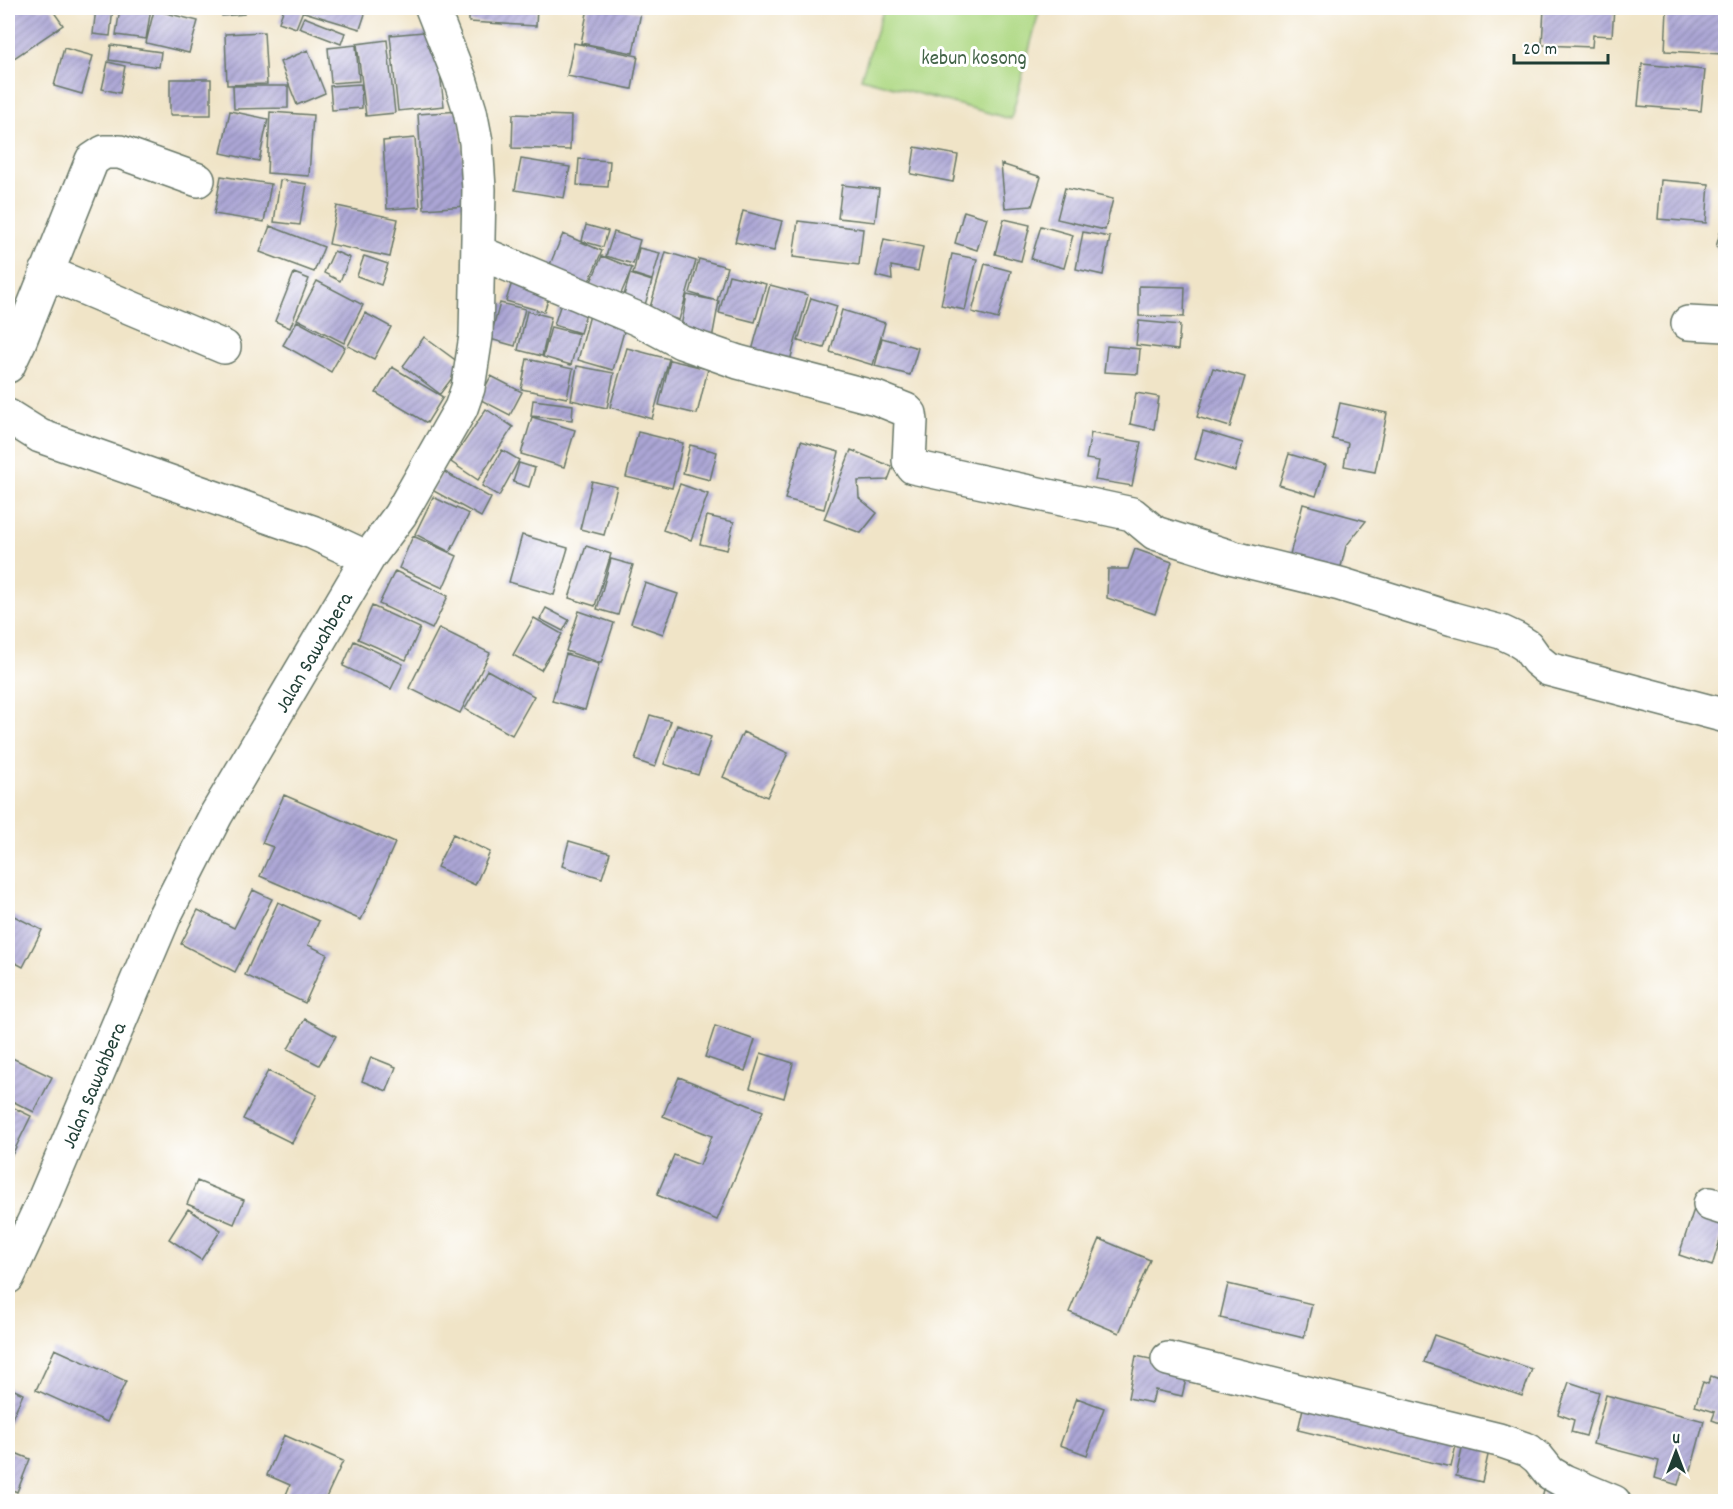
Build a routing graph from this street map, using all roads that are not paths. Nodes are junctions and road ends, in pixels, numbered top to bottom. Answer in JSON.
{"nodes":[{"id":1,"x":432,"y":8,"type":"edge"},
{"id":2,"x":198,"y":180,"type":"dead end"},
{"id":3,"x":478,"y":252,"type":"junction"},
{"id":4,"x":46,"y":272,"type":"junction"},
{"id":5,"x":1688,"y":323,"type":"dead end"},
{"id":6,"x":1725,"y":325,"type":"edge"},
{"id":7,"x":224,"y":347,"type":"dead end"},
{"id":8,"x":11,"y":348,"type":"edge"},
{"id":9,"x":8,"y":416,"type":"edge"},
{"id":10,"x":368,"y":558,"type":"junction"},
{"id":11,"x":1725,"y":716,"type":"edge"},
{"id":12,"x":8,"y":1276,"type":"edge"},
{"id":13,"x":1168,"y":1359,"type":"dead end"},
{"id":14,"x":1614,"y":1502,"type":"edge"}],
"edges":[{"from":1,"to":3,"type":"street","name":"Jalan Sawahbera"},
{"from":2,"to":4,"type":"street"},
{"from":3,"to":10,"type":"street","name":"Jalan Sawahbera"},
{"from":3,"to":11,"type":"street"},
{"from":4,"to":7,"type":"street"},
{"from":4,"to":8,"type":"street"},
{"from":5,"to":6,"type":"street"},
{"from":9,"to":10,"type":"street"},
{"from":10,"to":12,"type":"street","name":"Jalan Sawahbera"},
{"from":13,"to":14,"type":"street"}]}
